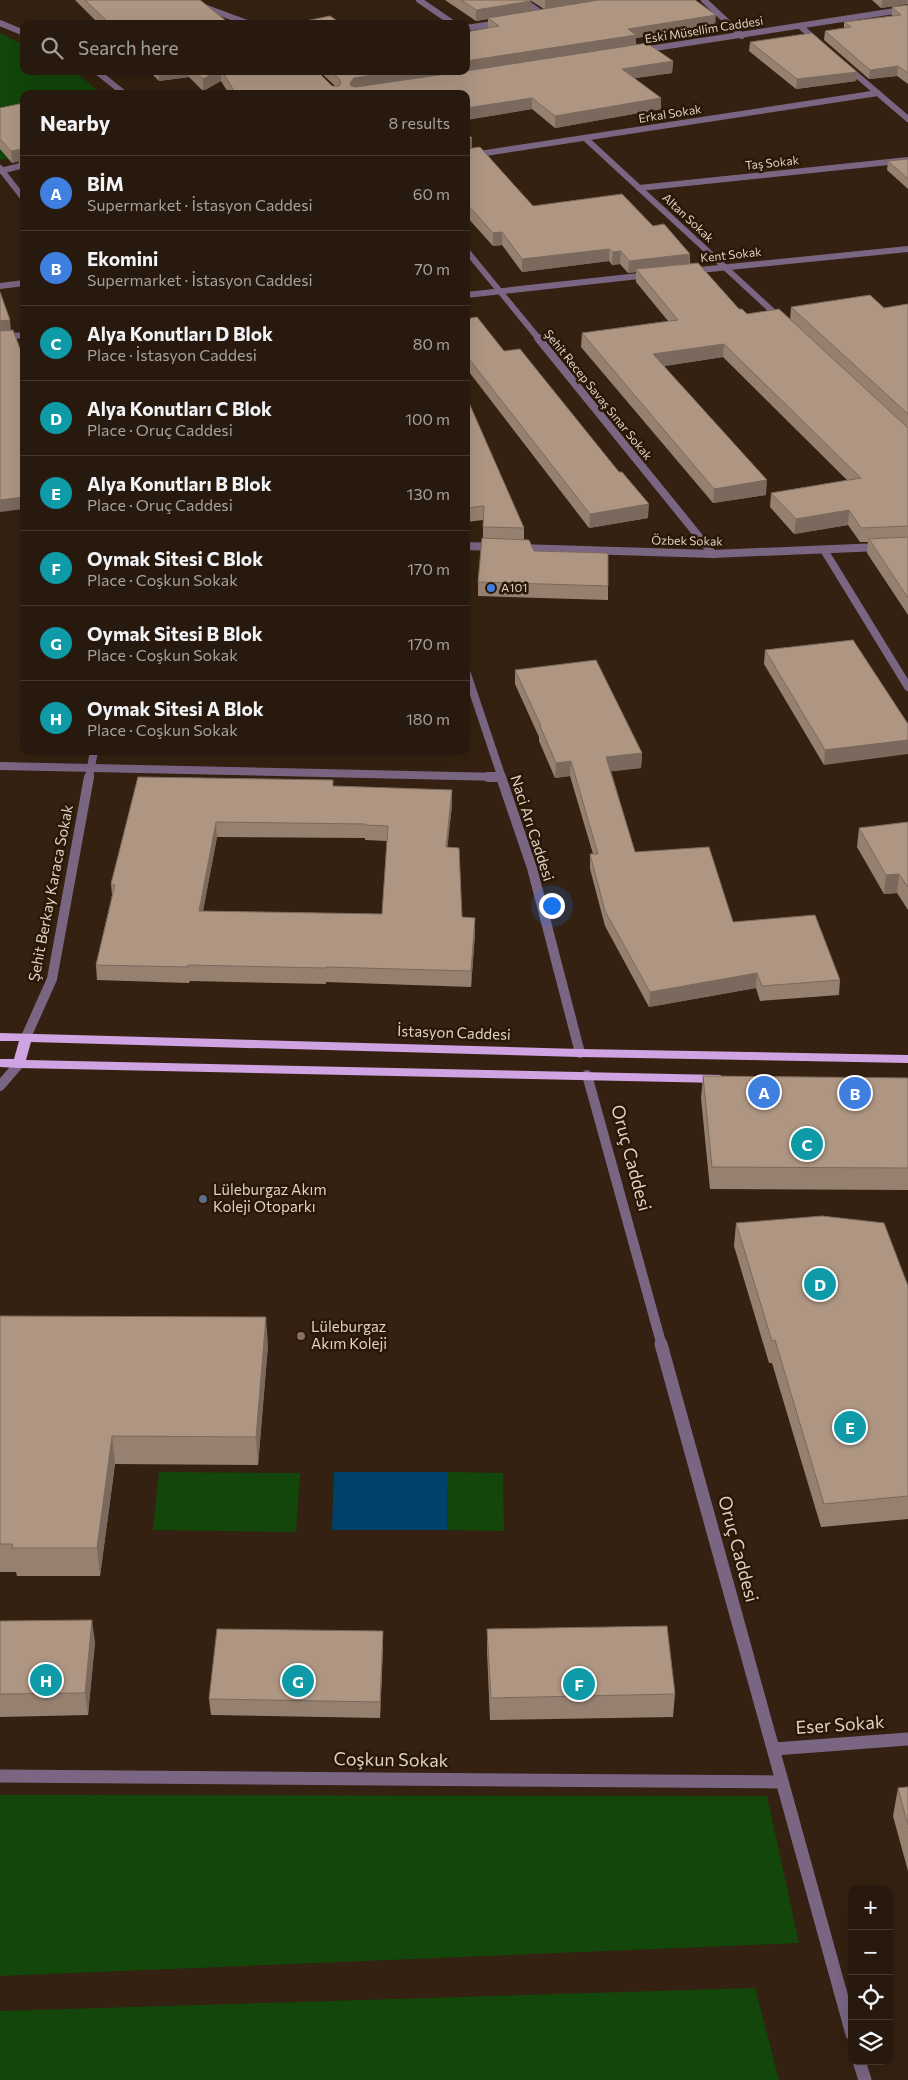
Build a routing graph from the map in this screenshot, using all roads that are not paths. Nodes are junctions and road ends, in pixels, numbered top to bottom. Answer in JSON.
{"nodes":[{"id":1,"x":185,"y":0,"type":"edge"},
{"id":2,"x":419,"y":0,"type":"edge"},
{"id":3,"x":522,"y":0,"type":"edge"},
{"id":4,"x":704,"y":0,"type":"edge"},
{"id":5,"x":908,"y":9,"type":"edge"},
{"id":6,"x":554,"y":14,"type":"edge"},
{"id":7,"x":545,"y":16,"type":"junction"},
{"id":8,"x":535,"y":17,"type":"edge"},
{"id":9,"x":239,"y":20,"type":"edge"},
{"id":10,"x":448,"y":20,"type":"edge"},
{"id":11,"x":505,"y":22,"type":"edge"},
{"id":12,"x":0,"y":23,"type":"edge"},
{"id":13,"x":800,"y":26,"type":"junction"},
{"id":14,"x":470,"y":27,"type":"edge"},
{"id":15,"x":20,"y":31,"type":"edge"},
{"id":16,"x":742,"y":36,"type":"junction"},
{"id":17,"x":827,"y":50,"type":"edge"},
{"id":18,"x":638,"y":51,"type":"edge"},
{"id":19,"x":842,"y":62,"type":"edge"},
{"id":20,"x":101,"y":75,"type":"edge"},
{"id":21,"x":120,"y":90,"type":"edge"},
{"id":22,"x":878,"y":93,"type":"junction"},
{"id":23,"x":908,"y":119,"type":"edge"},
{"id":24,"x":585,"y":138,"type":"junction"},
{"id":25,"x":470,"y":155,"type":"edge"},
{"id":26,"x":908,"y":160,"type":"edge"},
{"id":27,"x":20,"y":167,"type":"edge"},
{"id":28,"x":1,"y":170,"type":"edge"},
{"id":29,"x":639,"y":188,"type":"junction"},
{"id":30,"x":20,"y":194,"type":"edge"},
{"id":31,"x":908,"y":249,"type":"edge"},
{"id":32,"x":470,"y":255,"type":"edge"},
{"id":33,"x":725,"y":267,"type":"junction"},
{"id":34,"x":686,"y":271,"type":"edge"},
{"id":35,"x":656,"y":274,"type":"edge"},
{"id":36,"x":20,"y":284,"type":"edge"},
{"id":37,"x":0,"y":286,"type":"edge"},
{"id":38,"x":499,"y":291,"type":"junction"},
{"id":39,"x":470,"y":295,"type":"edge"},
{"id":40,"x":784,"y":322,"type":"edge"},
{"id":41,"x":20,"y":335,"type":"edge"},
{"id":42,"x":0,"y":337,"type":"edge"},
{"id":43,"x":470,"y":546,"type":"edge"},
{"id":44,"x":889,"y":547,"type":"edge"},
{"id":45,"x":824,"y":550,"type":"junction"},
{"id":46,"x":712,"y":554,"type":"junction"},
{"id":47,"x":470,"y":684,"type":"edge"},
{"id":48,"x":908,"y":687,"type":"edge"},
{"id":49,"x":93,"y":755,"type":"edge"},
{"id":50,"x":0,"y":766,"type":"edge"},
{"id":51,"x":91,"y":767,"type":"junction"},
{"id":52,"x":501,"y":777,"type":"junction"},
{"id":53,"x":0,"y":1037,"type":"edge"},
{"id":54,"x":26,"y":1038,"type":"junction"},
{"id":55,"x":580,"y":1053,"type":"junction"},
{"id":56,"x":908,"y":1059,"type":"edge"},
{"id":57,"x":0,"y":1063,"type":"edge"},
{"id":58,"x":19,"y":1064,"type":"junction"},
{"id":59,"x":587,"y":1075,"type":"junction"},
{"id":60,"x":729,"y":1079,"type":"edge"},
{"id":61,"x":0,"y":1086,"type":"edge"},
{"id":62,"x":908,"y":1740,"type":"edge"},
{"id":63,"x":774,"y":1749,"type":"junction"},
{"id":64,"x":0,"y":1776,"type":"edge"},
{"id":65,"x":782,"y":1782,"type":"junction"},
{"id":66,"x":848,"y":2020,"type":"edge"},
{"id":67,"x":860,"y":2065,"type":"edge"},
{"id":68,"x":864,"y":2080,"type":"edge"}],
"edges":[{"from":1,"to":9,"type":"street"},
{"from":2,"to":10,"type":"street"},
{"from":3,"to":7,"type":"street"},
{"from":4,"to":16,"type":"street"},
{"from":5,"to":13,"type":"street","name":"Eski Müsellim Caddesi"},
{"from":6,"to":7,"type":"street"},
{"from":7,"to":8,"type":"street"},
{"from":11,"to":14,"type":"street"},
{"from":12,"to":15,"type":"street"},
{"from":13,"to":16,"type":"street","name":"Eski Müsellim Caddesi"},
{"from":13,"to":17,"type":"street"},
{"from":16,"to":18,"type":"street","name":"Eski Müsellim Caddesi"},
{"from":19,"to":22,"type":"street"},
{"from":20,"to":21,"type":"street"},
{"from":22,"to":23,"type":"street"},
{"from":22,"to":24,"type":"street","name":"Erkal Sokak"},
{"from":24,"to":25,"type":"street","name":"Erkal Sokak"},
{"from":24,"to":29,"type":"street","name":"Altan Sokak"},
{"from":26,"to":29,"type":"street","name":"Taş Sokak"},
{"from":27,"to":28,"type":"street"},
{"from":28,"to":30,"type":"street"},
{"from":29,"to":33,"type":"street","name":"Altan Sokak"},
{"from":31,"to":33,"type":"street","name":"Kent Sokak"},
{"from":32,"to":38,"type":"street","name":"Şehit Recep Savaş Sınar Sokak"},
{"from":33,"to":34,"type":"street","name":"Kent Sokak"},
{"from":33,"to":40,"type":"street","name":"Altan Sokak"},
{"from":35,"to":38,"type":"street"},
{"from":36,"to":37,"type":"street"},
{"from":38,"to":39,"type":"street"},
{"from":38,"to":46,"type":"street","name":"Şehit Recep Savaş Sınar Sokak"},
{"from":41,"to":42,"type":"street"},
{"from":43,"to":46,"type":"street","name":"Özbek Sokak"},
{"from":44,"to":45,"type":"street","name":"Özbek Sokak"},
{"from":45,"to":46,"type":"street","name":"Özbek Sokak"},
{"from":45,"to":48,"type":"street"},
{"from":47,"to":52,"type":"street","name":"Naci Arı Caddesi"},
{"from":49,"to":51,"type":"street","name":"Şehit Berkay Karaca Sokak"},
{"from":50,"to":51,"type":"street"},
{"from":51,"to":52,"type":"street"},
{"from":51,"to":54,"type":"street","name":"Şehit Berkay Karaca Sokak"},
{"from":52,"to":55,"type":"street","name":"Naci Arı Caddesi"},
{"from":53,"to":54,"type":"main road","name":"İstasyon Caddesi"},
{"from":54,"to":55,"type":"main road","name":"İstasyon Caddesi"},
{"from":54,"to":58,"type":"main road"},
{"from":55,"to":56,"type":"main road","name":"İstasyon Caddesi"},
{"from":55,"to":59,"type":"main road"},
{"from":57,"to":58,"type":"main road"},
{"from":58,"to":59,"type":"main road"},
{"from":58,"to":61,"type":"street"},
{"from":59,"to":60,"type":"main road"},
{"from":59,"to":63,"type":"street","name":"Oruç Caddesi"},
{"from":62,"to":63,"type":"street","name":"Eser Sokak"},
{"from":63,"to":65,"type":"street","name":"Oruç Caddesi"},
{"from":64,"to":65,"type":"street","name":"Coşkun Sokak"},
{"from":65,"to":66,"type":"street","name":"Oruç Caddesi"},
{"from":67,"to":68,"type":"street"}]}
